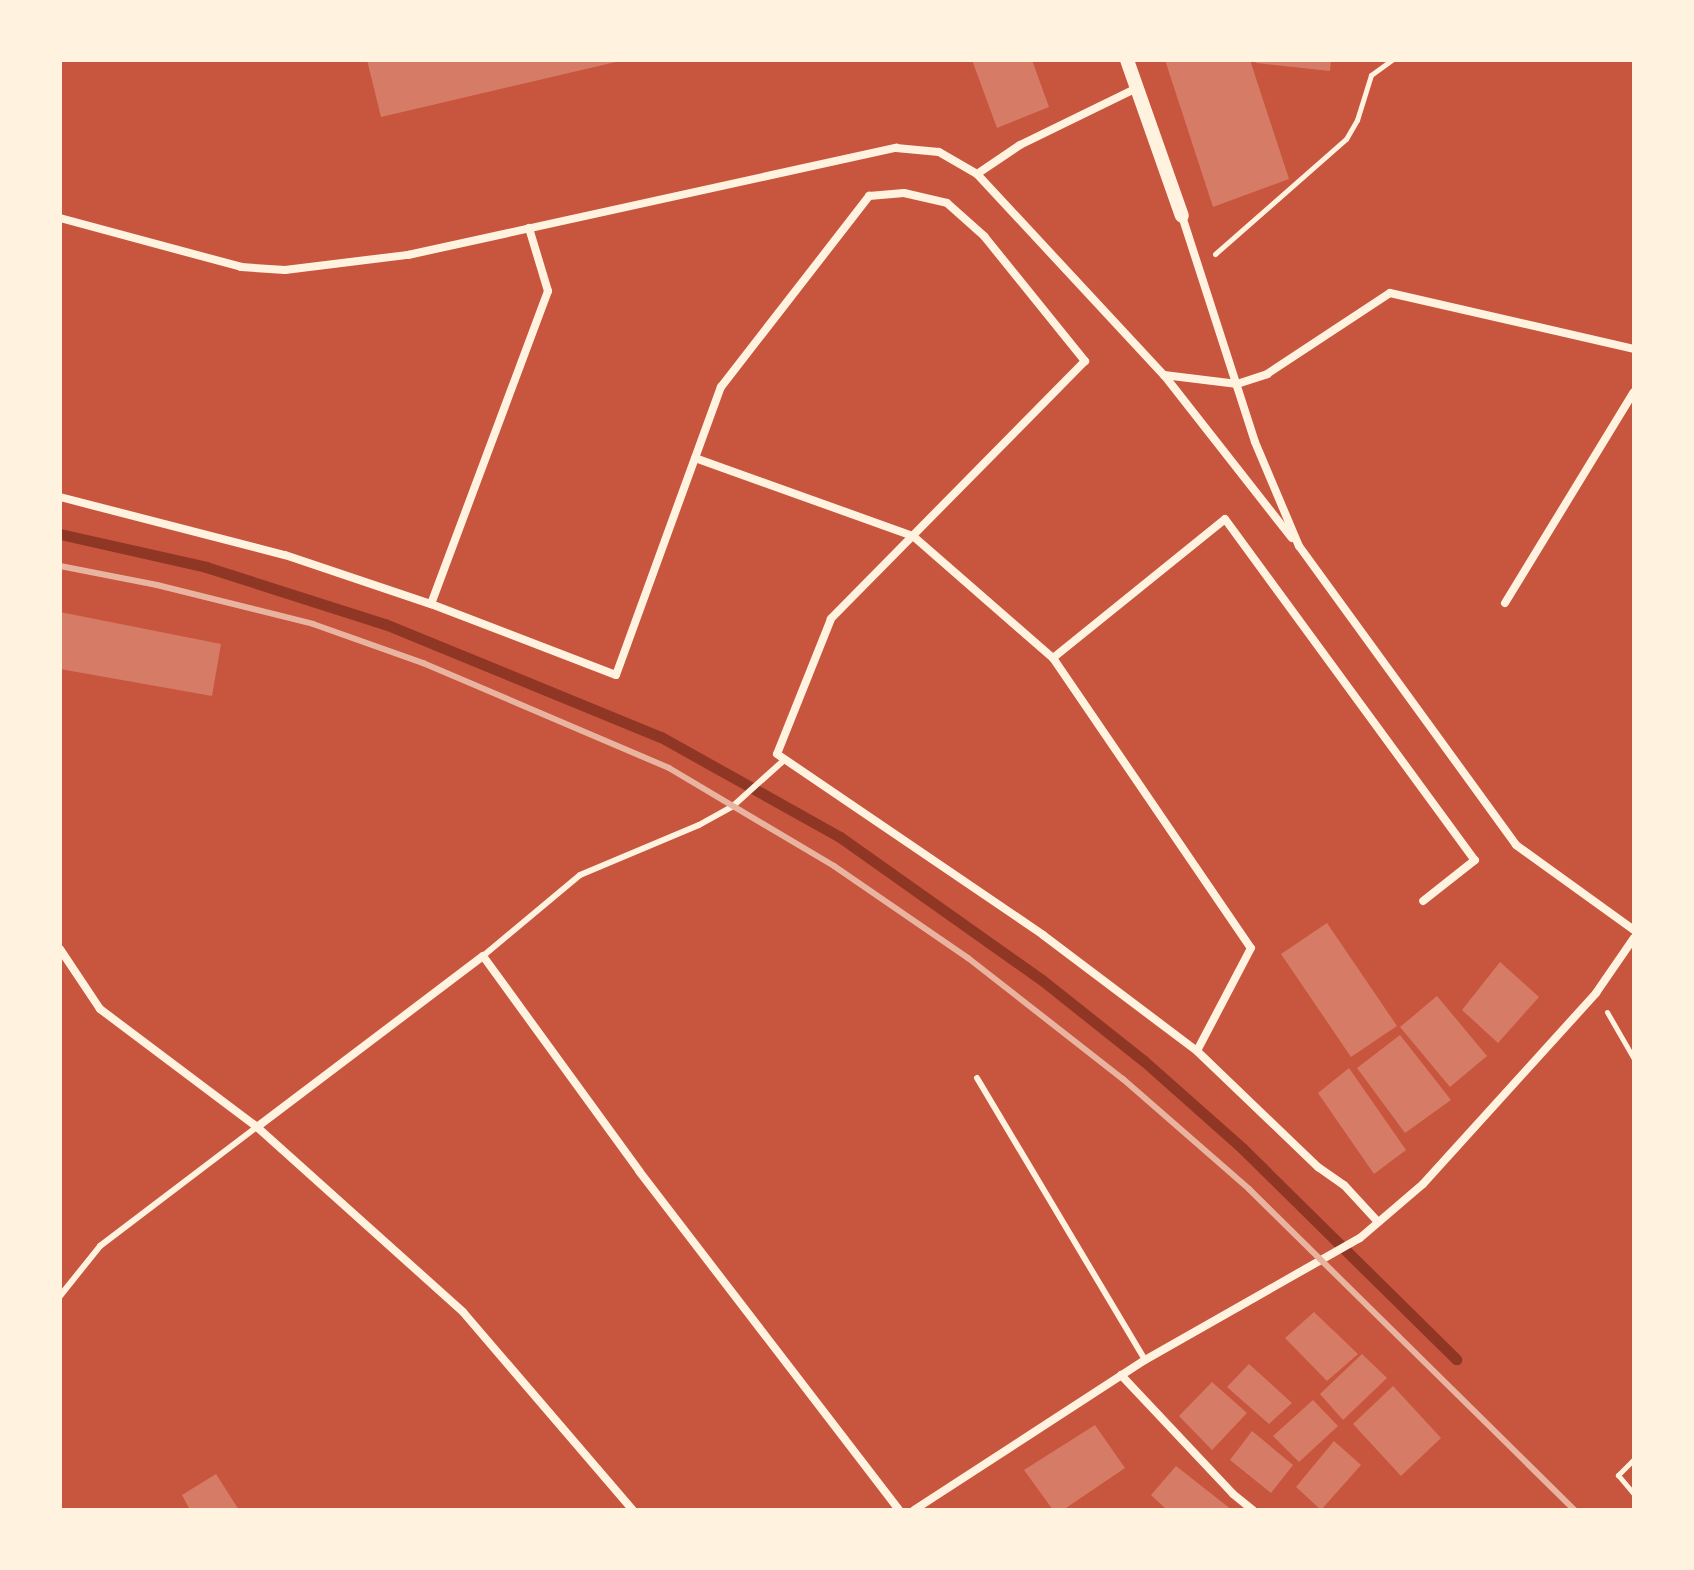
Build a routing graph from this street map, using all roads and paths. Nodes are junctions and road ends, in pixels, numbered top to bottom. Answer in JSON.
{"nodes":[{"id":1,"x":1127,"y":60,"type":"edge"},
{"id":2,"x":1392,"y":60,"type":"edge"},
{"id":3,"x":1137,"y":88,"type":"junction"},
{"id":4,"x":977,"y":174,"type":"junction"},
{"id":5,"x":1182,"y":216,"type":"joint"},
{"id":6,"x":60,"y":218,"type":"edge"},
{"id":7,"x":529,"y":228,"type":"junction"},
{"id":8,"x":1199,"y":268,"type":"junction"},
{"id":9,"x":1634,"y":349,"type":"edge"},
{"id":10,"x":1164,"y":375,"type":"junction"},
{"id":11,"x":1237,"y":384,"type":"junction"},
{"id":12,"x":1634,"y":392,"type":"edge"},
{"id":13,"x":695,"y":458,"type":"junction"},
{"id":14,"x":60,"y":497,"type":"edge"},
{"id":15,"x":913,"y":536,"type":"junction"},
{"id":16,"x":1299,"y":546,"type":"junction"},
{"id":17,"x":1505,"y":603,"type":"dead end"},
{"id":18,"x":431,"y":604,"type":"junction"},
{"id":19,"x":1053,"y":658,"type":"junction"},
{"id":20,"x":783,"y":761,"type":"junction"},
{"id":21,"x":1423,"y":901,"type":"dead end"},
{"id":22,"x":1634,"y":930,"type":"edge"},
{"id":23,"x":1634,"y":938,"type":"edge"},
{"id":24,"x":60,"y":949,"type":"edge"},
{"id":25,"x":483,"y":956,"type":"junction"},
{"id":26,"x":1596,"y":993,"type":"junction"},
{"id":27,"x":1197,"y":1051,"type":"junction"},
{"id":28,"x":1634,"y":1059,"type":"edge"},
{"id":29,"x":977,"y":1078,"type":"dead end"},
{"id":30,"x":257,"y":1127,"type":"junction"},
{"id":31,"x":1378,"y":1222,"type":"junction"},
{"id":32,"x":60,"y":1296,"type":"edge"},
{"id":33,"x":1145,"y":1360,"type":"junction"},
{"id":34,"x":1121,"y":1375,"type":"junction"},
{"id":35,"x":1634,"y":1459,"type":"edge"},
{"id":36,"x":1634,"y":1494,"type":"edge"},
{"id":37,"x":633,"y":1510,"type":"edge"},
{"id":38,"x":899,"y":1510,"type":"edge"},
{"id":39,"x":914,"y":1510,"type":"edge"},
{"id":40,"x":1253,"y":1510,"type":"edge"}],
"edges":[{"from":1,"to":3,"type":"street"},
{"from":2,"to":8,"type":"path"},
{"from":3,"to":4,"type":"street"},
{"from":3,"to":5,"type":"street"},
{"from":4,"to":7,"type":"street"},
{"from":4,"to":10,"type":"street"},
{"from":5,"to":8,"type":"street"},
{"from":6,"to":7,"type":"street"},
{"from":7,"to":18,"type":"street"},
{"from":8,"to":11,"type":"street"},
{"from":9,"to":11,"type":"street"},
{"from":10,"to":11,"type":"street"},
{"from":10,"to":16,"type":"street"},
{"from":11,"to":16,"type":"street"},
{"from":12,"to":17,"type":"street"},
{"from":13,"to":15,"type":"street"},
{"from":13,"to":15,"type":"street"},
{"from":13,"to":18,"type":"street"},
{"from":14,"to":18,"type":"street"},
{"from":15,"to":19,"type":"street"},
{"from":15,"to":20,"type":"street"},
{"from":16,"to":22,"type":"street"},
{"from":19,"to":21,"type":"street"},
{"from":19,"to":27,"type":"street"},
{"from":20,"to":25,"type":"lane"},
{"from":20,"to":27,"type":"street"},
{"from":23,"to":26,"type":"street"},
{"from":24,"to":30,"type":"street"},
{"from":25,"to":30,"type":"street"},
{"from":25,"to":38,"type":"street"},
{"from":26,"to":28,"type":"path"},
{"from":26,"to":31,"type":"street"},
{"from":27,"to":31,"type":"street"},
{"from":29,"to":33,"type":"lane"},
{"from":30,"to":32,"type":"lane"},
{"from":30,"to":37,"type":"street"},
{"from":31,"to":33,"type":"street"},
{"from":33,"to":34,"type":"street"},
{"from":34,"to":39,"type":"street"},
{"from":34,"to":40,"type":"street"},
{"from":35,"to":36,"type":"path"}]}
